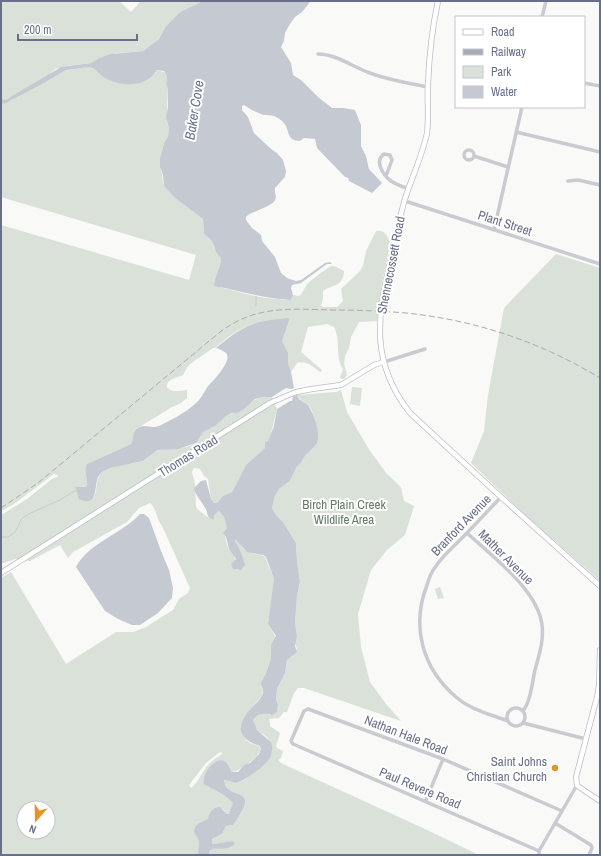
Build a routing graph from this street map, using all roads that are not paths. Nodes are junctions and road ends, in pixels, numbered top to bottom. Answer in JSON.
{"nodes":[{"id":1,"x":438,"y":1,"type":"edge"},
{"id":2,"x":546,"y":1,"type":"edge"},
{"id":3,"x":542,"y":16,"type":"edge"},
{"id":4,"x":318,"y":54,"type":"dead end"},
{"id":5,"x":585,"y":83,"type":"edge"},
{"id":6,"x":600,"y":86,"type":"edge"},
{"id":7,"x":428,"y":87,"type":"junction"},
{"id":8,"x":522,"y":108,"type":"edge"},
{"id":9,"x":516,"y":132,"type":"junction"},
{"id":10,"x":600,"y":152,"type":"edge"},
{"id":11,"x":474,"y":156,"type":"dead end"},
{"id":12,"x":508,"y":167,"type":"junction"},
{"id":13,"x":386,"y":176,"type":"junction"},
{"id":14,"x":568,"y":181,"type":"dead end"},
{"id":15,"x":600,"y":185,"type":"edge"},
{"id":16,"x":409,"y":189,"type":"junction"},
{"id":17,"x":405,"y":201,"type":"junction"},
{"id":18,"x":494,"y":230,"type":"junction"},
{"id":19,"x":600,"y":264,"type":"edge"},
{"id":20,"x":425,"y":349,"type":"dead end"},
{"id":21,"x":384,"y":362,"type":"junction"},
{"id":22,"x":500,"y":497,"type":"junction"},
{"id":23,"x":467,"y":533,"type":"junction"},
{"id":24,"x":1,"y":573,"type":"edge"},
{"id":25,"x":600,"y":586,"type":"edge"},
{"id":26,"x":600,"y":650,"type":"edge"},
{"id":27,"x":308,"y":709,"type":"joint"},
{"id":28,"x":523,"y":711,"type":"junction"},
{"id":29,"x":507,"y":714,"type":"junction"},
{"id":30,"x":497,"y":717,"type":"junction"},
{"id":31,"x":508,"y":721,"type":"junction"},
{"id":32,"x":523,"y":723,"type":"junction"},
{"id":33,"x":586,"y":739,"type":"junction"},
{"id":34,"x":443,"y":760,"type":"junction"},
{"id":35,"x":577,"y":784,"type":"junction"},
{"id":36,"x":426,"y":800,"type":"junction"},
{"id":37,"x":600,"y":801,"type":"edge"},
{"id":38,"x":562,"y":811,"type":"junction"},
{"id":39,"x":555,"y":823,"type":"junction"},
{"id":40,"x":539,"y":853,"type":"edge"},
{"id":41,"x":589,"y":855,"type":"edge"}],
"edges":[{"from":1,"to":7,"type":"main road","name":"Shennecossett Road"},
{"from":2,"to":3,"type":"street"},
{"from":4,"to":7,"type":"street"},
{"from":5,"to":6,"type":"street"},
{"from":7,"to":16,"type":"main road","name":"Shennecossett Road"},
{"from":8,"to":9,"type":"street"},
{"from":9,"to":10,"type":"street"},
{"from":9,"to":12,"type":"street"},
{"from":11,"to":12,"type":"street"},
{"from":12,"to":18,"type":"street"},
{"from":13,"to":13,"type":"street"},
{"from":13,"to":16,"type":"street"},
{"from":14,"to":15,"type":"street"},
{"from":16,"to":17,"type":"main road","name":"Shennecossett Road"},
{"from":17,"to":18,"type":"street","name":"Plant Street"},
{"from":17,"to":21,"type":"main road","name":"Shennecossett Road"},
{"from":18,"to":19,"type":"street","name":"Plant Street"},
{"from":20,"to":21,"type":"street"},
{"from":21,"to":22,"type":"main road","name":"Shennecossett Road"},
{"from":21,"to":24,"type":"main road","name":"Thomas Road"},
{"from":22,"to":23,"type":"street","name":"Branford Avenue"},
{"from":22,"to":25,"type":"main road","name":"Shennecossett Road"},
{"from":23,"to":28,"type":"street","name":"Mather Avenue"},
{"from":23,"to":30,"type":"street","name":"Branford Avenue"},
{"from":26,"to":33,"type":"main road"},
{"from":27,"to":34,"type":"street","name":"Nathan Hale Road"},
{"from":27,"to":36,"type":"street","name":"Paul Revere Road"},
{"from":28,"to":29,"type":"street"},
{"from":28,"to":32,"type":"street"},
{"from":29,"to":30,"type":"street"},
{"from":29,"to":31,"type":"street"},
{"from":30,"to":31,"type":"street","name":"Branford Avenue"},
{"from":31,"to":32,"type":"street"},
{"from":32,"to":33,"type":"street"},
{"from":33,"to":35,"type":"main road"},
{"from":34,"to":36,"type":"street"},
{"from":34,"to":38,"type":"street","name":"Nathan Hale Road"},
{"from":35,"to":37,"type":"main road"},
{"from":35,"to":38,"type":"street"},
{"from":36,"to":40,"type":"street","name":"Paul Revere Road"},
{"from":38,"to":39,"type":"street"},
{"from":39,"to":40,"type":"street"},
{"from":39,"to":41,"type":"street"}]}
